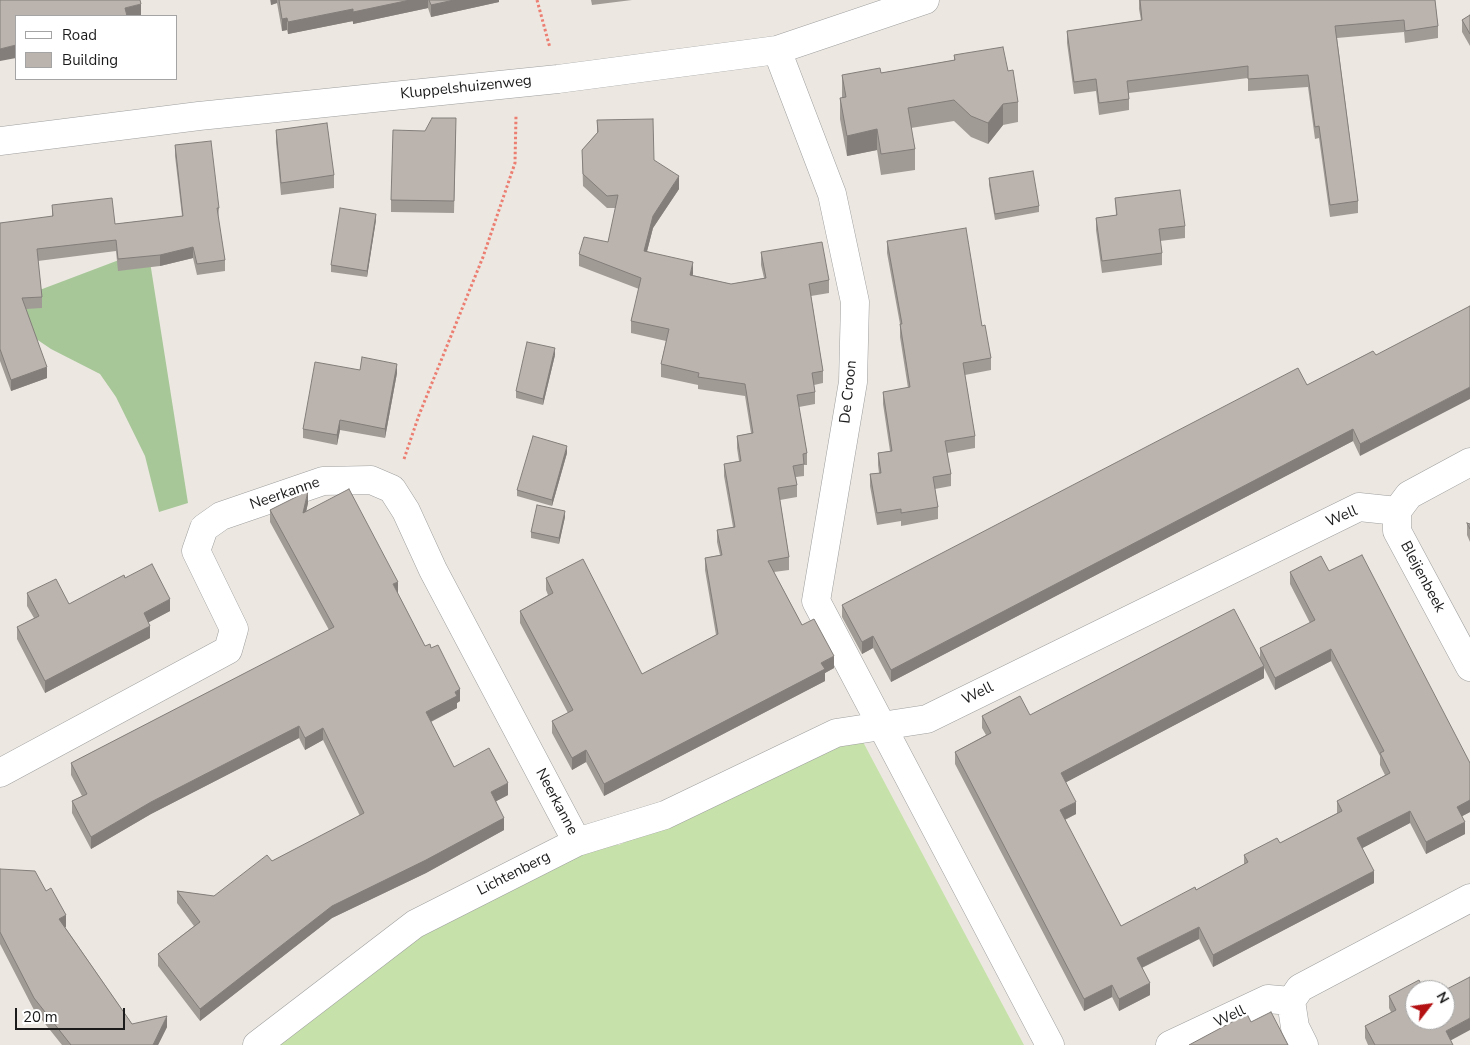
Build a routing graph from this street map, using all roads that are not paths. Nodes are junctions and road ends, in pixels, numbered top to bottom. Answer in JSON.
{"nodes":[{"id":1,"x":926,"y":0,"type":"edge"},
{"id":2,"x":777,"y":50,"type":"junction"},
{"id":3,"x":0,"y":141,"type":"edge"},
{"id":4,"x":1470,"y":462,"type":"edge"},
{"id":5,"x":1397,"y":511,"type":"junction"},
{"id":6,"x":1470,"y":667,"type":"edge"},
{"id":7,"x":882,"y":727,"type":"junction"},
{"id":8,"x":0,"y":772,"type":"edge"},
{"id":9,"x":577,"y":842,"type":"junction"},
{"id":10,"x":1470,"y":898,"type":"edge"},
{"id":11,"x":1291,"y":1001,"type":"junction"},
{"id":12,"x":257,"y":1045,"type":"edge"},
{"id":13,"x":1050,"y":1045,"type":"edge"},
{"id":14,"x":1170,"y":1045,"type":"edge"},
{"id":15,"x":1304,"y":1045,"type":"edge"}],
"edges":[{"from":1,"to":2,"type":"street","name":"Kluppelshuizenweg"},
{"from":2,"to":3,"type":"street","name":"Kluppelshuizenweg"},
{"from":2,"to":7,"type":"street","name":"De Croon"},
{"from":4,"to":5,"type":"street"},
{"from":5,"to":6,"type":"street","name":"Bleijenbeek"},
{"from":5,"to":7,"type":"street","name":"Well"},
{"from":7,"to":9,"type":"street","name":"Lichtenberg"},
{"from":7,"to":13,"type":"street"},
{"from":8,"to":9,"type":"street","name":"Neerkanne"},
{"from":9,"to":12,"type":"street","name":"Lichtenberg"},
{"from":10,"to":11,"type":"street"},
{"from":11,"to":14,"type":"street","name":"Well"},
{"from":11,"to":15,"type":"street"}]}
